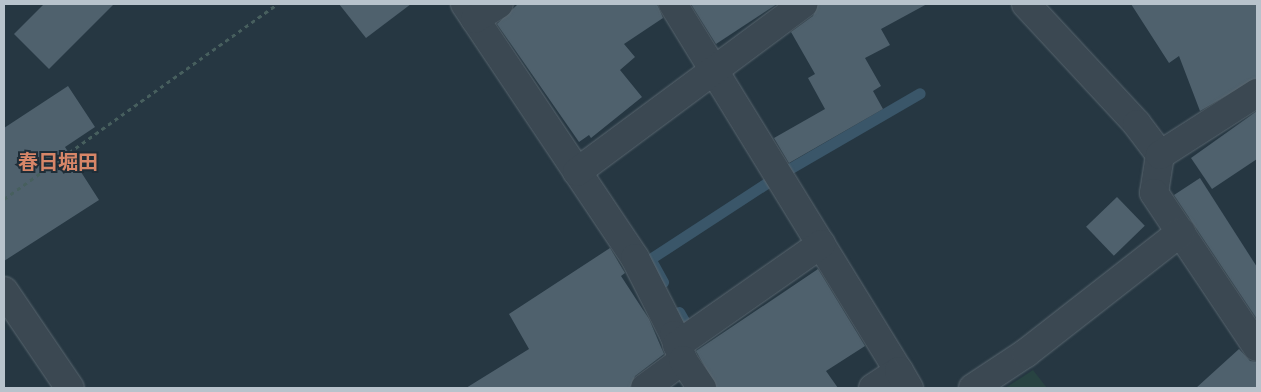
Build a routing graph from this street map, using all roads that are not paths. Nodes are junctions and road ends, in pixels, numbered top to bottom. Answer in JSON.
{"nodes":[{"id":1,"x":499,"y":4,"type":"edge"},
{"id":2,"x":674,"y":4,"type":"edge"},
{"id":3,"x":803,"y":4,"type":"edge"},
{"id":4,"x":1026,"y":4,"type":"edge"},
{"id":5,"x":470,"y":11,"type":"edge"},
{"id":6,"x":715,"y":68,"type":"junction"},
{"id":7,"x":1257,"y":93,"type":"edge"},
{"id":8,"x":1160,"y":155,"type":"junction"},
{"id":9,"x":577,"y":172,"type":"junction"},
{"id":10,"x":1181,"y":232,"type":"junction"},
{"id":11,"x":822,"y":244,"type":"junction"},
{"id":12,"x":4,"y":291,"type":"edge"},
{"id":13,"x":1257,"y":347,"type":"edge"},
{"id":14,"x":680,"y":352,"type":"junction"},
{"id":15,"x":904,"y":380,"type":"edge"},
{"id":16,"x":70,"y":388,"type":"edge"},
{"id":17,"x":645,"y":388,"type":"edge"},
{"id":18,"x":702,"y":388,"type":"edge"},
{"id":19,"x":873,"y":388,"type":"edge"},
{"id":20,"x":973,"y":388,"type":"edge"}],
"edges":[{"from":1,"to":5,"type":"street"},
{"from":2,"to":6,"type":"street"},
{"from":3,"to":6,"type":"street"},
{"from":4,"to":8,"type":"street"},
{"from":5,"to":9,"type":"street"},
{"from":6,"to":9,"type":"street"},
{"from":6,"to":11,"type":"street"},
{"from":7,"to":8,"type":"street"},
{"from":8,"to":10,"type":"street"},
{"from":9,"to":14,"type":"street"},
{"from":10,"to":13,"type":"street"},
{"from":10,"to":20,"type":"street"},
{"from":11,"to":14,"type":"street"},
{"from":11,"to":15,"type":"street"},
{"from":12,"to":16,"type":"street"},
{"from":14,"to":17,"type":"street"},
{"from":14,"to":18,"type":"street"},
{"from":15,"to":19,"type":"street"}]}
